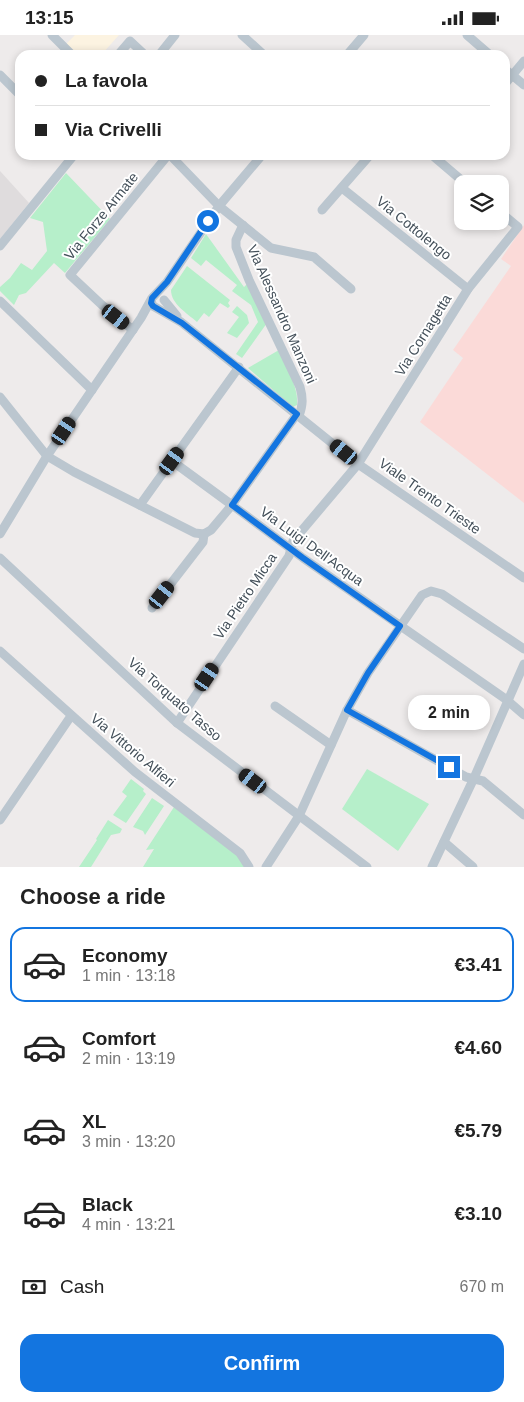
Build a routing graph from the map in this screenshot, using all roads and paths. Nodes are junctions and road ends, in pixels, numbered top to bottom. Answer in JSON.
{"nodes":[{"id":1,"x":52,"y":35,"type":"edge"},
{"id":2,"x":175,"y":35,"type":"edge"},
{"id":3,"x":242,"y":35,"type":"edge"},
{"id":4,"x":364,"y":35,"type":"edge"},
{"id":5,"x":470,"y":36,"type":"edge"},
{"id":6,"x":67,"y":50,"type":"edge"},
{"id":7,"x":122,"y":50,"type":"edge"},
{"id":8,"x":140,"y":50,"type":"edge"},
{"id":9,"x":163,"y":50,"type":"edge"},
{"id":10,"x":258,"y":50,"type":"edge"},
{"id":11,"x":351,"y":50,"type":"edge"},
{"id":12,"x":485,"y":50,"type":"edge"},
{"id":13,"x":524,"y":61,"type":"edge"},
{"id":14,"x":510,"y":73,"type":"edge"},
{"id":15,"x":0,"y":75,"type":"edge"},
{"id":16,"x":513,"y":75,"type":"junction"},
{"id":17,"x":510,"y":79,"type":"edge"},
{"id":18,"x":524,"y":85,"type":"edge"},
{"id":19,"x":15,"y":90,"type":"edge"},
{"id":20,"x":70,"y":160,"type":"edge"},
{"id":21,"x":165,"y":160,"type":"edge"},
{"id":22,"x":174,"y":160,"type":"edge"},
{"id":23,"x":256,"y":160,"type":"edge"},
{"id":24,"x":366,"y":160,"type":"edge"},
{"id":25,"x":445,"y":160,"type":"edge"},
{"id":26,"x":458,"y":175,"type":"edge"},
{"id":27,"x":342,"y":188,"type":"junction"},
{"id":28,"x":219,"y":205,"type":"junction"},
{"id":29,"x":322,"y":210,"type":"dead end"},
{"id":30,"x":509,"y":220,"type":"edge"},
{"id":31,"x":243,"y":225,"type":"junction"},
{"id":32,"x":0,"y":246,"type":"edge"},
{"id":33,"x":351,"y":289,"type":"dead end"},
{"id":34,"x":468,"y":289,"type":"junction"},
{"id":35,"x":0,"y":301,"type":"edge"},
{"id":36,"x":158,"y":302,"type":"junction"},
{"id":37,"x":133,"y":330,"type":"junction"},
{"id":38,"x":239,"y":367,"type":"junction"},
{"id":39,"x":92,"y":390,"type":"junction"},
{"id":40,"x":0,"y":397,"type":"edge"},
{"id":41,"x":298,"y":415,"type":"junction"},
{"id":42,"x":47,"y":456,"type":"junction"},
{"id":43,"x":172,"y":461,"type":"junction"},
{"id":44,"x":358,"y":464,"type":"junction"},
{"id":45,"x":140,"y":505,"type":"junction"},
{"id":46,"x":232,"y":505,"type":"junction"},
{"id":47,"x":0,"y":534,"type":"edge"},
{"id":48,"x":204,"y":534,"type":"junction"},
{"id":49,"x":291,"y":548,"type":"junction"},
{"id":50,"x":0,"y":558,"type":"edge"},
{"id":51,"x":524,"y":578,"type":"edge"},
{"id":52,"x":152,"y":608,"type":"dead end"},
{"id":53,"x":400,"y":626,"type":"junction"},
{"id":54,"x":524,"y":649,"type":"edge"},
{"id":55,"x":0,"y":651,"type":"edge"},
{"id":56,"x":524,"y":664,"type":"edge"},
{"id":57,"x":508,"y":701,"type":"junction"},
{"id":58,"x":275,"y":706,"type":"dead end"},
{"id":59,"x":347,"y":710,"type":"junction"},
{"id":60,"x":524,"y":715,"type":"edge"},
{"id":61,"x":72,"y":716,"type":"junction"},
{"id":62,"x":177,"y":723,"type":"junction"},
{"id":63,"x":331,"y":745,"type":"junction"},
{"id":64,"x":474,"y":778,"type":"junction"},
{"id":65,"x":524,"y":815,"type":"edge"},
{"id":66,"x":299,"y":816,"type":"junction"},
{"id":67,"x":0,"y":820,"type":"edge"},
{"id":68,"x":444,"y":843,"type":"junction"},
{"id":69,"x":249,"y":867,"type":"edge"},
{"id":70,"x":266,"y":867,"type":"edge"},
{"id":71,"x":367,"y":867,"type":"edge"},
{"id":72,"x":432,"y":867,"type":"edge"},
{"id":73,"x":473,"y":867,"type":"edge"}],
"edges":[{"from":1,"to":6,"type":"street"},
{"from":2,"to":9,"type":"street"},
{"from":3,"to":10,"type":"street"},
{"from":4,"to":11,"type":"street"},
{"from":5,"to":12,"type":"street"},
{"from":7,"to":8,"type":"street"},
{"from":13,"to":16,"type":"street"},
{"from":14,"to":16,"type":"street"},
{"from":15,"to":19,"type":"street"},
{"from":16,"to":17,"type":"street"},
{"from":16,"to":18,"type":"street"},
{"from":20,"to":32,"type":"street"},
{"from":21,"to":37,"type":"street","name":"Via Forze Armate"},
{"from":22,"to":28,"type":"street"},
{"from":23,"to":28,"type":"street"},
{"from":24,"to":27,"type":"street"},
{"from":25,"to":26,"type":"street"},
{"from":27,"to":29,"type":"street"},
{"from":27,"to":34,"type":"street","name":"Via Cottolengo"},
{"from":28,"to":31,"type":"street"},
{"from":28,"to":36,"type":"street"},
{"from":30,"to":34,"type":"street","name":"Via Cornagetta"},
{"from":31,"to":33,"type":"street"},
{"from":31,"to":41,"type":"street","name":"Via Alessandro Manzoni"},
{"from":34,"to":44,"type":"street","name":"Via Cornagetta"},
{"from":35,"to":39,"type":"street"},
{"from":36,"to":37,"type":"street"},
{"from":36,"to":38,"type":"street","name":"Viale Trento Trieste"},
{"from":37,"to":39,"type":"street"},
{"from":38,"to":41,"type":"street","name":"Viale Trento Trieste"},
{"from":38,"to":43,"type":"street"},
{"from":39,"to":42,"type":"street"},
{"from":40,"to":42,"type":"street"},
{"from":41,"to":44,"type":"street","name":"Viale Trento Trieste"},
{"from":41,"to":46,"type":"street"},
{"from":42,"to":45,"type":"street"},
{"from":42,"to":47,"type":"street"},
{"from":43,"to":45,"type":"street"},
{"from":43,"to":46,"type":"street","name":"Via Luigi Dell'Acqua"},
{"from":44,"to":49,"type":"street","name":"Via Pietro Micca"},
{"from":44,"to":51,"type":"street","name":"Viale Trento Trieste"},
{"from":45,"to":48,"type":"street"},
{"from":46,"to":48,"type":"street"},
{"from":46,"to":49,"type":"street","name":"Via Luigi Dell'Acqua"},
{"from":48,"to":52,"type":"street"},
{"from":49,"to":53,"type":"street","name":"Via Luigi Dell'Acqua"},
{"from":49,"to":62,"type":"street","name":"Via Pietro Micca"},
{"from":50,"to":62,"type":"street","name":"Via Torquato Tasso"},
{"from":53,"to":54,"type":"street"},
{"from":53,"to":57,"type":"street","name":"Via Luigi Dell'Acqua"},
{"from":53,"to":59,"type":"street"},
{"from":55,"to":61,"type":"street","name":"Via Vittorio Alfieri"},
{"from":56,"to":57,"type":"street"},
{"from":57,"to":60,"type":"street","name":"Via Luigi Dell'Acqua"},
{"from":57,"to":64,"type":"street"},
{"from":58,"to":63,"type":"street"},
{"from":59,"to":63,"type":"street"},
{"from":59,"to":64,"type":"street"},
{"from":61,"to":67,"type":"street"},
{"from":61,"to":69,"type":"street","name":"Via Vittorio Alfieri"},
{"from":62,"to":66,"type":"street","name":"Via Torquato Tasso"},
{"from":63,"to":66,"type":"street"},
{"from":64,"to":65,"type":"street"},
{"from":64,"to":68,"type":"street"},
{"from":66,"to":70,"type":"street"},
{"from":66,"to":71,"type":"street","name":"Via Torquato Tasso"},
{"from":68,"to":72,"type":"street"},
{"from":68,"to":73,"type":"street"}]}
